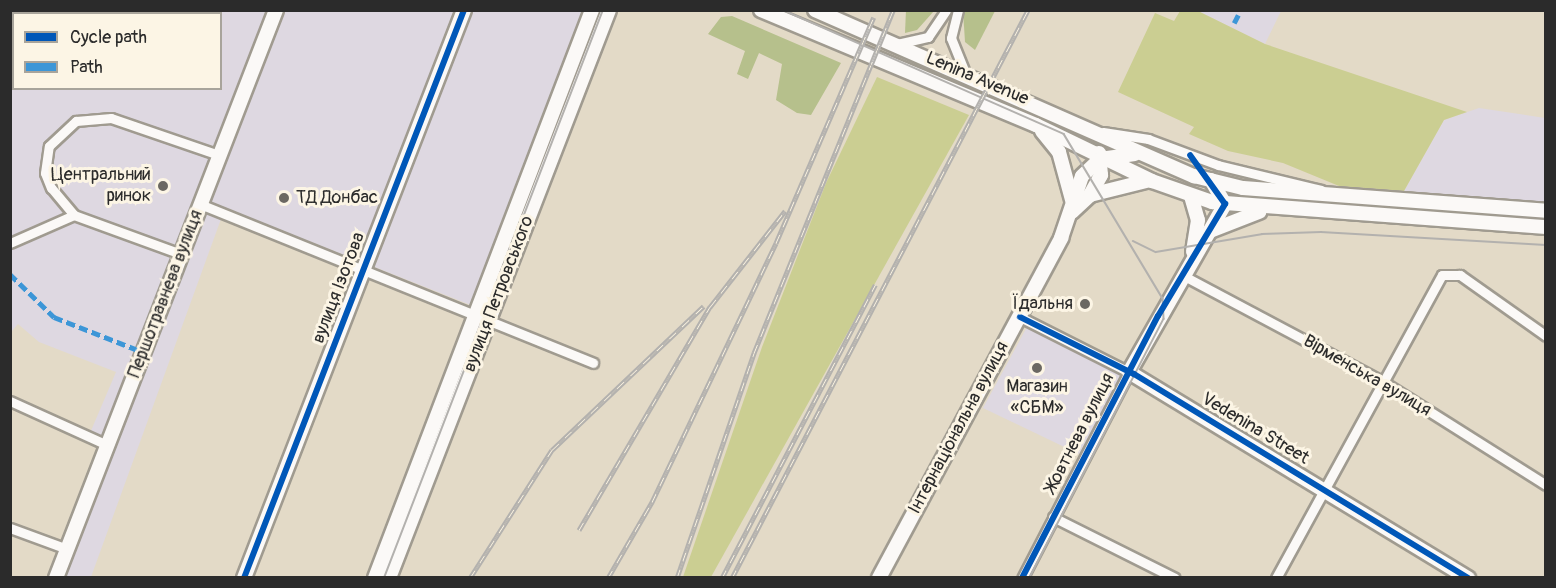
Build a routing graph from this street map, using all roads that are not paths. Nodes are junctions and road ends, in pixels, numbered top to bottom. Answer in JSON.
{"nodes":[{"id":1,"x":276,"y":10,"type":"edge"},
{"id":2,"x":464,"y":10,"type":"edge"},
{"id":3,"x":592,"y":10,"type":"edge"},
{"id":4,"x":609,"y":10,"type":"edge"},
{"id":5,"x":761,"y":10,"type":"edge"},
{"id":6,"x":815,"y":10,"type":"edge"},
{"id":7,"x":946,"y":10,"type":"edge"},
{"id":8,"x":958,"y":10,"type":"edge"},
{"id":9,"x":894,"y":44,"type":"junction"},
{"id":10,"x":965,"y":73,"type":"junction"},
{"id":11,"x":1036,"y":125,"type":"junction"},
{"id":12,"x":1086,"y":130,"type":"junction"},
{"id":13,"x":1137,"y":154,"type":"junction"},
{"id":14,"x":219,"y":155,"type":"junction"},
{"id":15,"x":1190,"y":155,"type":"junction"},
{"id":16,"x":1100,"y":159,"type":"junction"},
{"id":17,"x":1210,"y":180,"type":"junction"},
{"id":18,"x":1152,"y":181,"type":"junction"},
{"id":19,"x":1090,"y":195,"type":"junction"},
{"id":20,"x":1337,"y":195,"type":"junction"},
{"id":21,"x":1191,"y":196,"type":"junction"},
{"id":22,"x":200,"y":204,"type":"junction"},
{"id":23,"x":1225,"y":204,"type":"junction"},
{"id":24,"x":1272,"y":209,"type":"junction"},
{"id":25,"x":1545,"y":211,"type":"edge"},
{"id":26,"x":74,"y":214,"type":"junction"},
{"id":27,"x":1071,"y":214,"type":"junction"},
{"id":28,"x":1545,"y":227,"type":"edge"},
{"id":29,"x":1206,"y":234,"type":"junction"},
{"id":30,"x":10,"y":243,"type":"edge"},
{"id":31,"x":181,"y":254,"type":"junction"},
{"id":32,"x":362,"y":270,"type":"junction"},
{"id":33,"x":1187,"y":270,"type":"junction"},
{"id":34,"x":476,"y":314,"type":"junction"},
{"id":35,"x":1020,"y":316,"type":"junction"},
{"id":36,"x":490,"y":319,"type":"junction"},
{"id":37,"x":1545,"y":336,"type":"edge"},
{"id":38,"x":593,"y":363,"type":"dead end"},
{"id":39,"x":1128,"y":372,"type":"junction"},
{"id":40,"x":1380,"y":380,"type":"junction"},
{"id":41,"x":10,"y":401,"type":"edge"},
{"id":42,"x":107,"y":445,"type":"junction"},
{"id":43,"x":1545,"y":484,"type":"edge"},
{"id":44,"x":1324,"y":489,"type":"junction"},
{"id":45,"x":1053,"y":517,"type":"junction"},
{"id":46,"x":10,"y":528,"type":"edge"},
{"id":47,"x":67,"y":549,"type":"junction"},
{"id":48,"x":56,"y":578,"type":"edge"},
{"id":49,"x":244,"y":578,"type":"edge"},
{"id":50,"x":375,"y":578,"type":"edge"},
{"id":51,"x":389,"y":578,"type":"edge"},
{"id":52,"x":879,"y":578,"type":"edge"},
{"id":53,"x":1022,"y":578,"type":"edge"},
{"id":54,"x":1175,"y":578,"type":"edge"},
{"id":55,"x":1276,"y":578,"type":"edge"},
{"id":56,"x":1468,"y":578,"type":"edge"}],
"edges":[{"from":1,"to":14,"type":"main road","name":"Першотравнева вулиця"},
{"from":2,"to":32,"type":"main road","name":"вулиця Ізотова"},
{"from":3,"to":34,"type":"main road","name":"вулиця Петровського"},
{"from":4,"to":36,"type":"main road","name":"вулиця Петровського"},
{"from":5,"to":11,"type":"main road","name":"Lenina Avenue"},
{"from":6,"to":9,"type":"main road","name":"Lenina Avenue"},
{"from":7,"to":9,"type":"street"},
{"from":8,"to":10,"type":"street"},
{"from":9,"to":10,"type":"main road","name":"Lenina Avenue"},
{"from":10,"to":12,"type":"main road","name":"Lenina Avenue"},
{"from":11,"to":16,"type":"main road","name":"Lenina Avenue"},
{"from":11,"to":27,"type":"main road","name":"Lenina Avenue"},
{"from":12,"to":13,"type":"main road","name":"Lenina Avenue"},
{"from":12,"to":15,"type":"street"},
{"from":12,"to":16,"type":"main road"},
{"from":13,"to":16,"type":"main road"},
{"from":13,"to":17,"type":"main road","name":"Lenina Avenue"},
{"from":14,"to":22,"type":"main road","name":"Першотравнева вулиця"},
{"from":14,"to":26,"type":"street"},
{"from":15,"to":17,"type":"street"},
{"from":15,"to":20,"type":"street"},
{"from":16,"to":18,"type":"main road","name":"Lenina Avenue"},
{"from":16,"to":19,"type":"main road"},
{"from":16,"to":27,"type":"main road","name":"Інтернаціональна вулиця"},
{"from":17,"to":20,"type":"main road","name":"Lenina Avenue"},
{"from":17,"to":23,"type":"main road"},
{"from":18,"to":19,"type":"main road","name":"Інтернаціональна вулиця"},
{"from":18,"to":21,"type":"main road","name":"Lenina Avenue"},
{"from":19,"to":27,"type":"main road","name":"Інтернаціональна вулиця"},
{"from":20,"to":25,"type":"main road","name":"Lenina Avenue"},
{"from":21,"to":23,"type":"main road","name":"Lenina Avenue"},
{"from":21,"to":33,"type":"main road"},
{"from":22,"to":31,"type":"main road","name":"Першотравнева вулиця"},
{"from":22,"to":32,"type":"street"},
{"from":23,"to":24,"type":"main road","name":"Lenina Avenue"},
{"from":23,"to":29,"type":"main road","name":"Жовтнева вулиця"},
{"from":24,"to":28,"type":"main road","name":"Lenina Avenue"},
{"from":24,"to":29,"type":"main road"},
{"from":26,"to":30,"type":"street"},
{"from":26,"to":31,"type":"street"},
{"from":27,"to":35,"type":"main road","name":"Інтернаціональна вулиця"},
{"from":29,"to":33,"type":"main road","name":"Жовтнева вулиця"},
{"from":31,"to":42,"type":"main road","name":"Першотравнева вулиця"},
{"from":32,"to":34,"type":"street"},
{"from":32,"to":49,"type":"main road","name":"вулиця Ізотова"},
{"from":33,"to":39,"type":"main road","name":"Жовтнева вулиця"},
{"from":33,"to":40,"type":"street","name":"Вірменська вулиця"},
{"from":34,"to":36,"type":"street"},
{"from":34,"to":50,"type":"main road","name":"вулиця Петровського"},
{"from":35,"to":39,"type":"street","name":"Vedenina Street"},
{"from":35,"to":52,"type":"main road","name":"Інтернаціональна вулиця"},
{"from":36,"to":38,"type":"street"},
{"from":36,"to":51,"type":"main road","name":"вулиця Петровського"},
{"from":37,"to":40,"type":"street"},
{"from":39,"to":44,"type":"main road","name":"Vedenina Street"},
{"from":39,"to":45,"type":"street","name":"Жовтнева вулиця"},
{"from":40,"to":43,"type":"street","name":"Вірменська вулиця"},
{"from":40,"to":44,"type":"street"},
{"from":41,"to":42,"type":"street"},
{"from":42,"to":47,"type":"main road","name":"Першотравнева вулиця"},
{"from":44,"to":55,"type":"street"},
{"from":44,"to":56,"type":"main road","name":"Vedenina Street"},
{"from":45,"to":53,"type":"street","name":"Жовтнева вулиця"},
{"from":45,"to":54,"type":"street"},
{"from":46,"to":47,"type":"street"},
{"from":47,"to":48,"type":"main road","name":"Першотравнева вулиця"}]}
